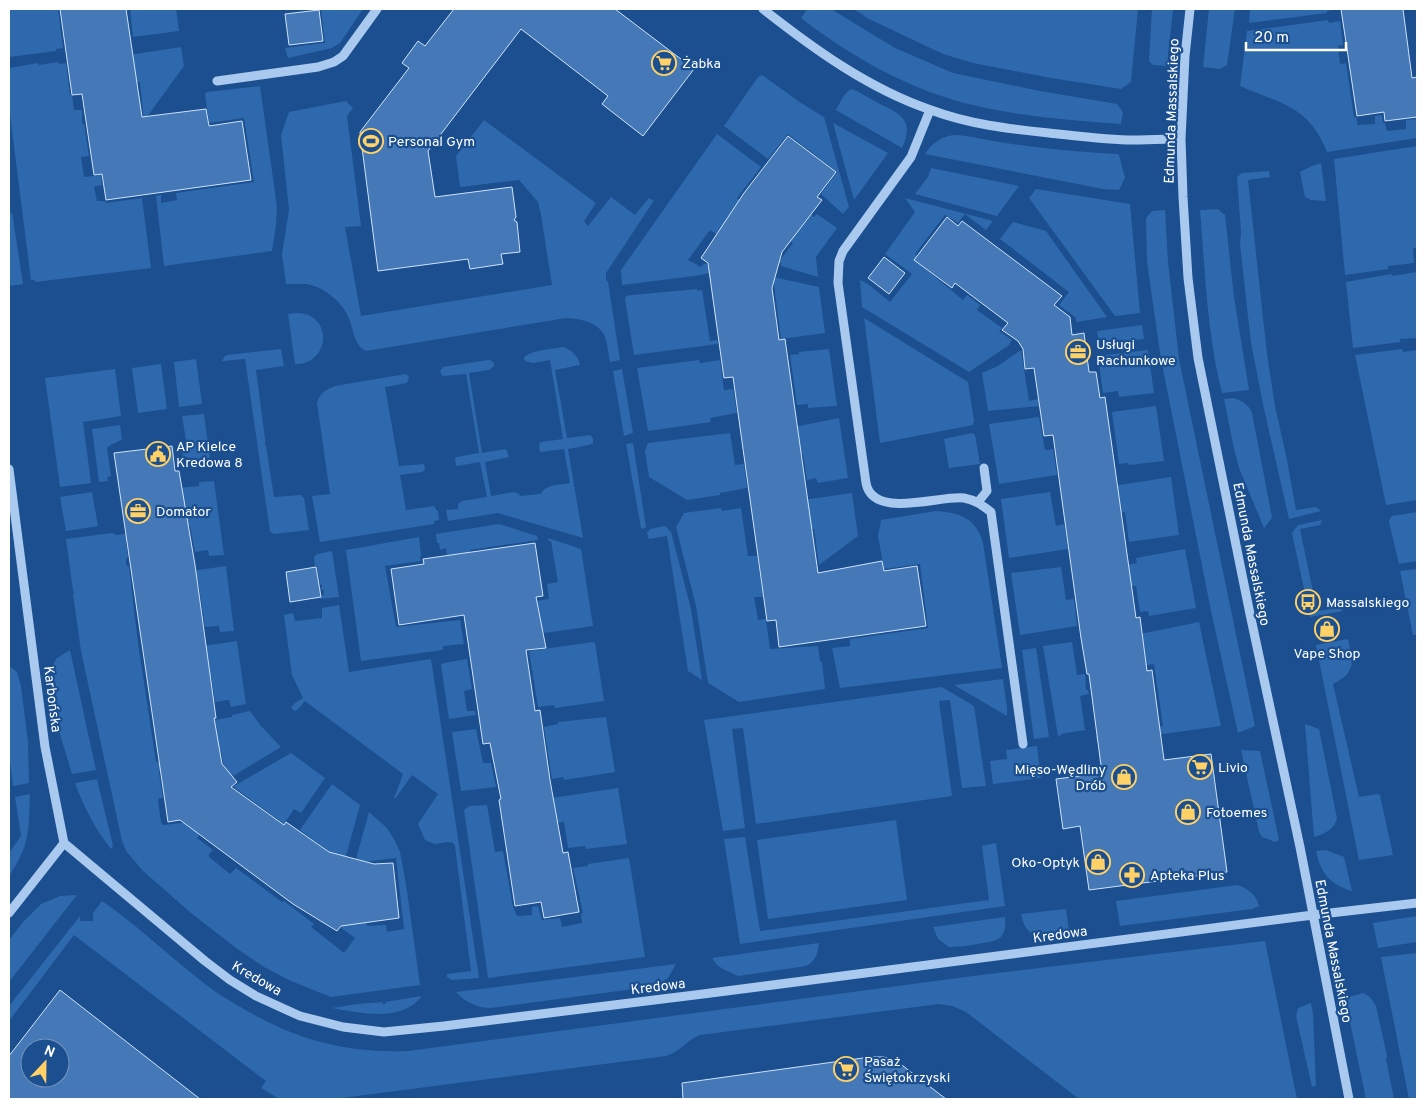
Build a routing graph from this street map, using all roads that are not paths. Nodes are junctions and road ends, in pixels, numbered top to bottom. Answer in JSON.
{"nodes":[{"id":1,"x":377,"y":9,"type":"edge"},
{"id":2,"x":763,"y":9,"type":"edge"},
{"id":3,"x":1190,"y":9,"type":"edge"},
{"id":4,"x":217,"y":81,"type":"dead end"},
{"id":5,"x":930,"y":110,"type":"junction"},
{"id":6,"x":1182,"y":139,"type":"junction"},
{"id":7,"x":984,"y":468,"type":"dead end"},
{"id":8,"x":9,"y":469,"type":"edge"},
{"id":9,"x":978,"y":502,"type":"junction"},
{"id":10,"x":1023,"y":744,"type":"dead end"},
{"id":11,"x":64,"y":843,"type":"junction"},
{"id":12,"x":1417,"y":902,"type":"edge"},
{"id":13,"x":9,"y":914,"type":"edge"},
{"id":14,"x":1313,"y":914,"type":"junction"},
{"id":15,"x":1349,"y":1099,"type":"edge"}],
"edges":[{"from":1,"to":4,"type":"street"},
{"from":2,"to":5,"type":"street"},
{"from":3,"to":6,"type":"street","name":"Edmunda Massalskiego"},
{"from":5,"to":6,"type":"street"},
{"from":5,"to":9,"type":"street"},
{"from":6,"to":14,"type":"street","name":"Edmunda Massalskiego"},
{"from":7,"to":9,"type":"street"},
{"from":8,"to":11,"type":"street","name":"Karbońska"},
{"from":9,"to":10,"type":"street"},
{"from":11,"to":13,"type":"street"},
{"from":11,"to":14,"type":"street","name":"Kredowa"},
{"from":12,"to":14,"type":"street","name":"Kredowa"},
{"from":14,"to":15,"type":"street","name":"Edmunda Massalskiego"}]}
